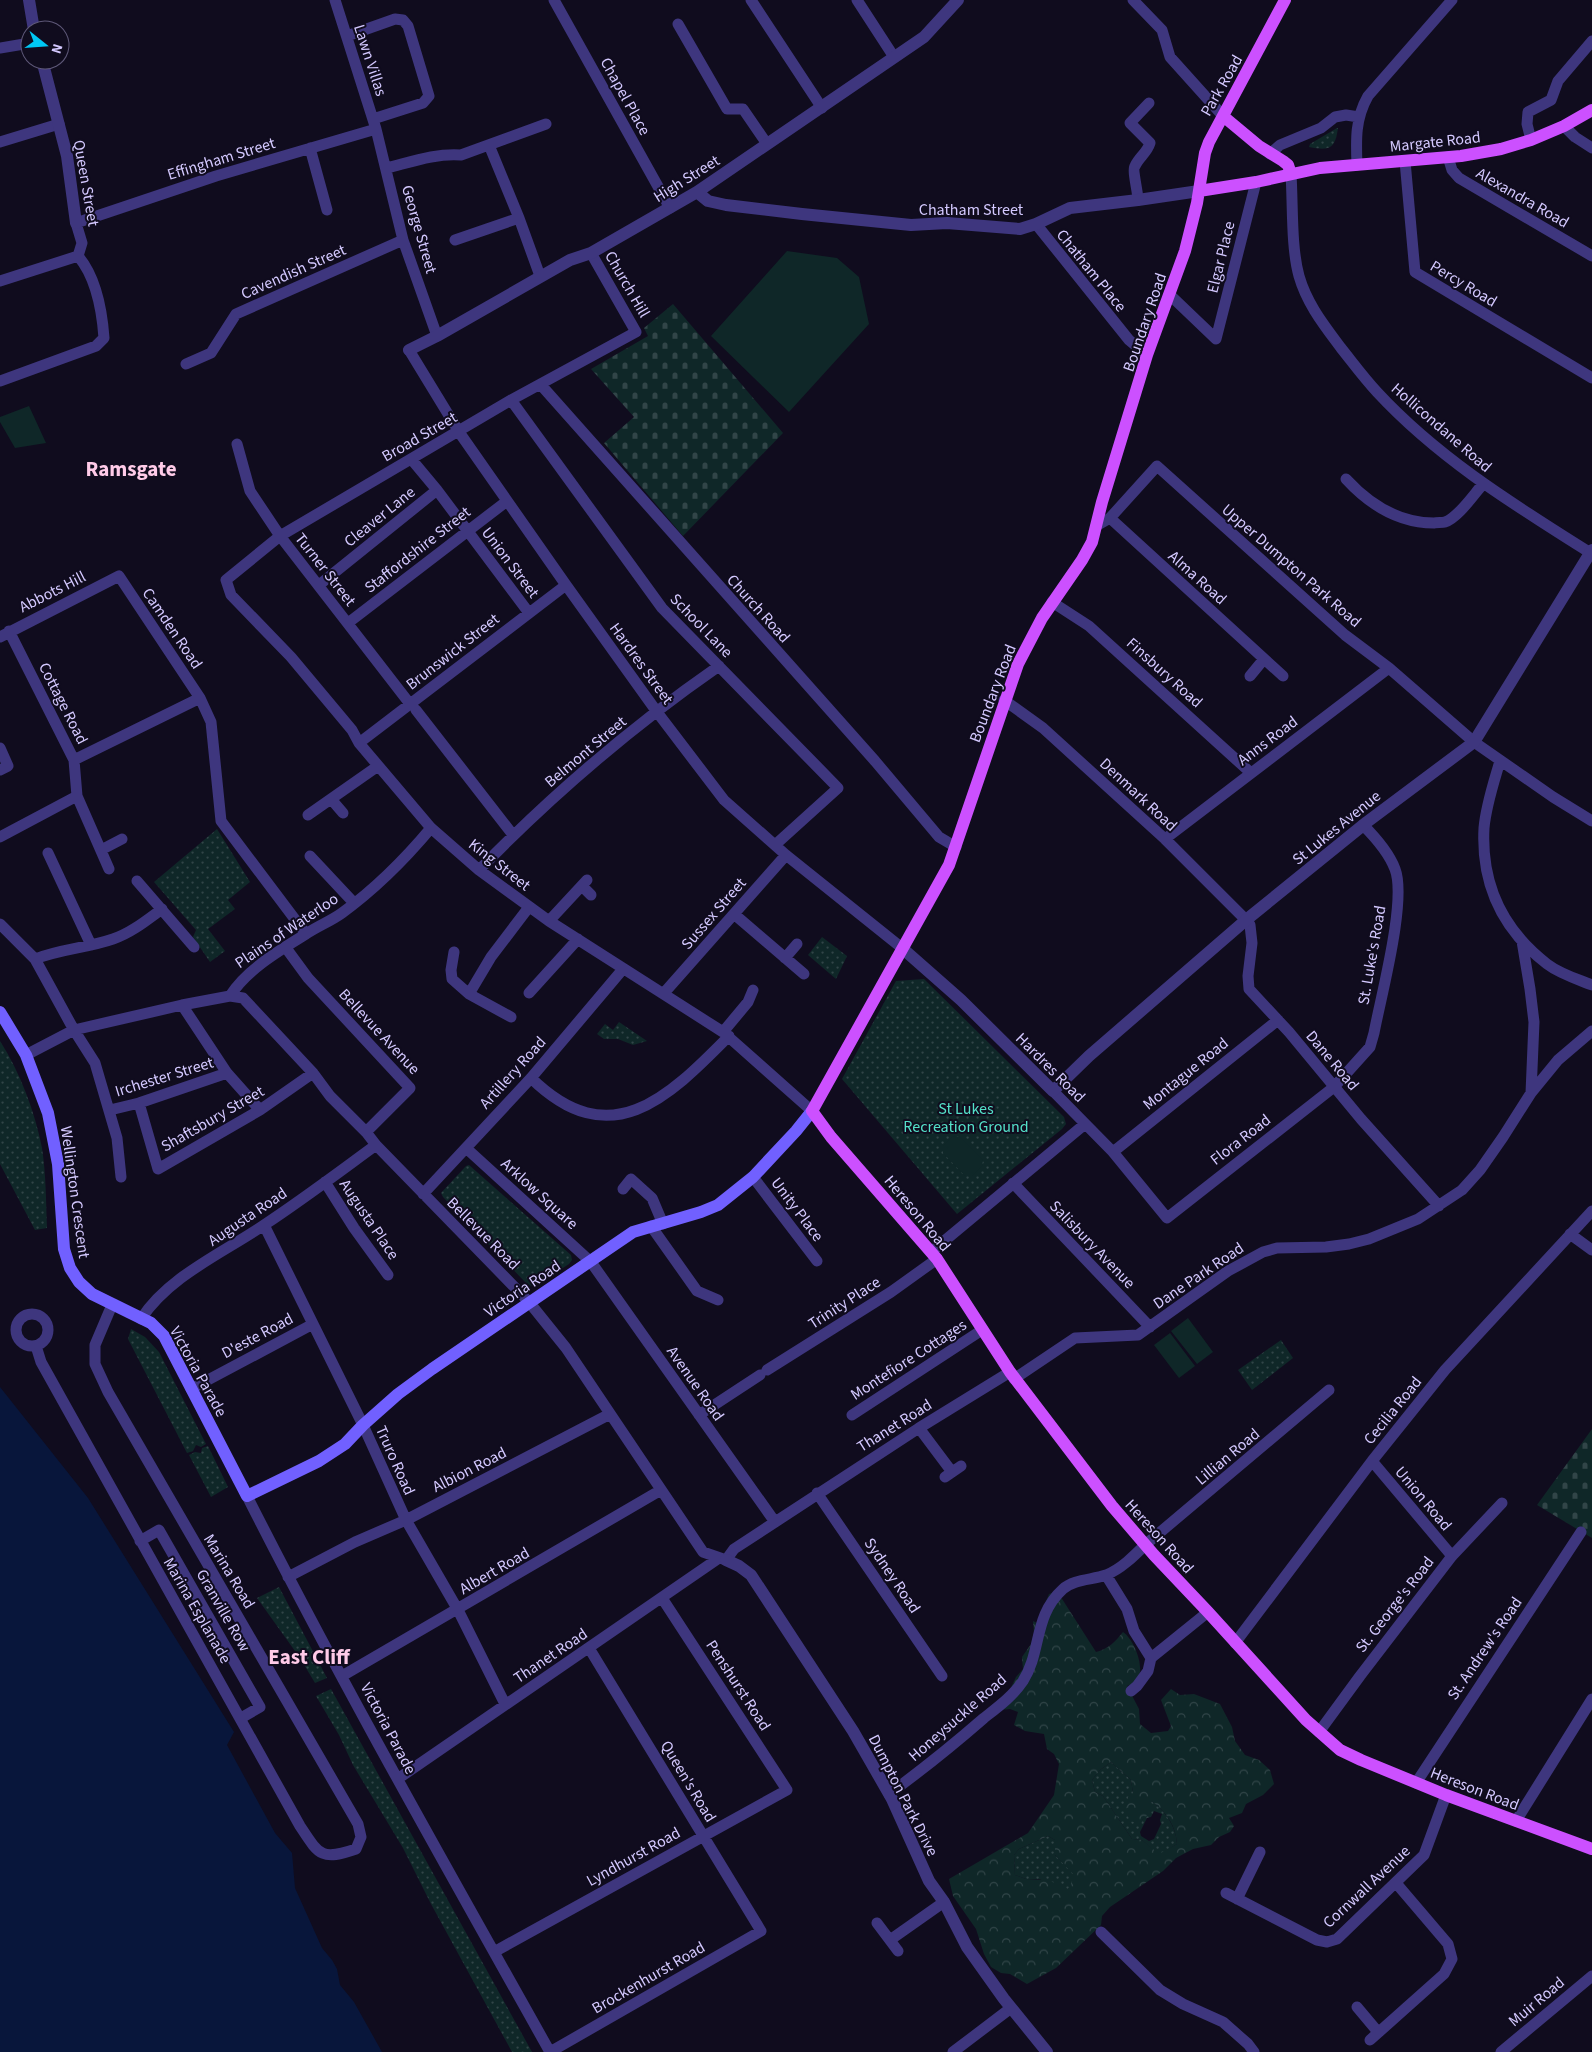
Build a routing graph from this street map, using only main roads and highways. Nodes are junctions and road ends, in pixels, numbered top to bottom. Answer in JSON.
{"nodes":[{"id":1,"x":1285,"y":0,"type":"edge"},
{"id":2,"x":1592,"y":110,"type":"edge"},
{"id":3,"x":1223,"y":116,"type":"junction"},
{"id":4,"x":1291,"y":174,"type":"junction"},
{"id":5,"x":1274,"y":178,"type":"joint"},
{"id":6,"x":1199,"y":191,"type":"junction"},
{"id":7,"x":0,"y":1012,"type":"edge"},
{"id":8,"x":812,"y":1111,"type":"junction"},
{"id":9,"x":141,"y":1319,"type":"joint"},
{"id":10,"x":247,"y":1496,"type":"joint"},
{"id":11,"x":1592,"y":1849,"type":"edge"}],
"edges":[{"from":1,"to":3,"type":"main road","name":"Park Road"},
{"from":2,"to":4,"type":"main road","name":"Margate Road"},
{"from":3,"to":4,"type":"main road"},
{"from":3,"to":6,"type":"main road","name":"Park Road"},
{"from":4,"to":5,"type":"main road","name":"Margate Road"},
{"from":5,"to":6,"type":"main road","name":"Chatham Street"},
{"from":6,"to":8,"type":"main road","name":"Boundary Road"},
{"from":7,"to":9,"type":"main road","name":"Wellington Crescent"},
{"from":8,"to":10,"type":"main road","name":"Victoria Road"},
{"from":8,"to":11,"type":"main road","name":"Hereson Road"},
{"from":9,"to":10,"type":"main road","name":"Victoria Parade"}]}
